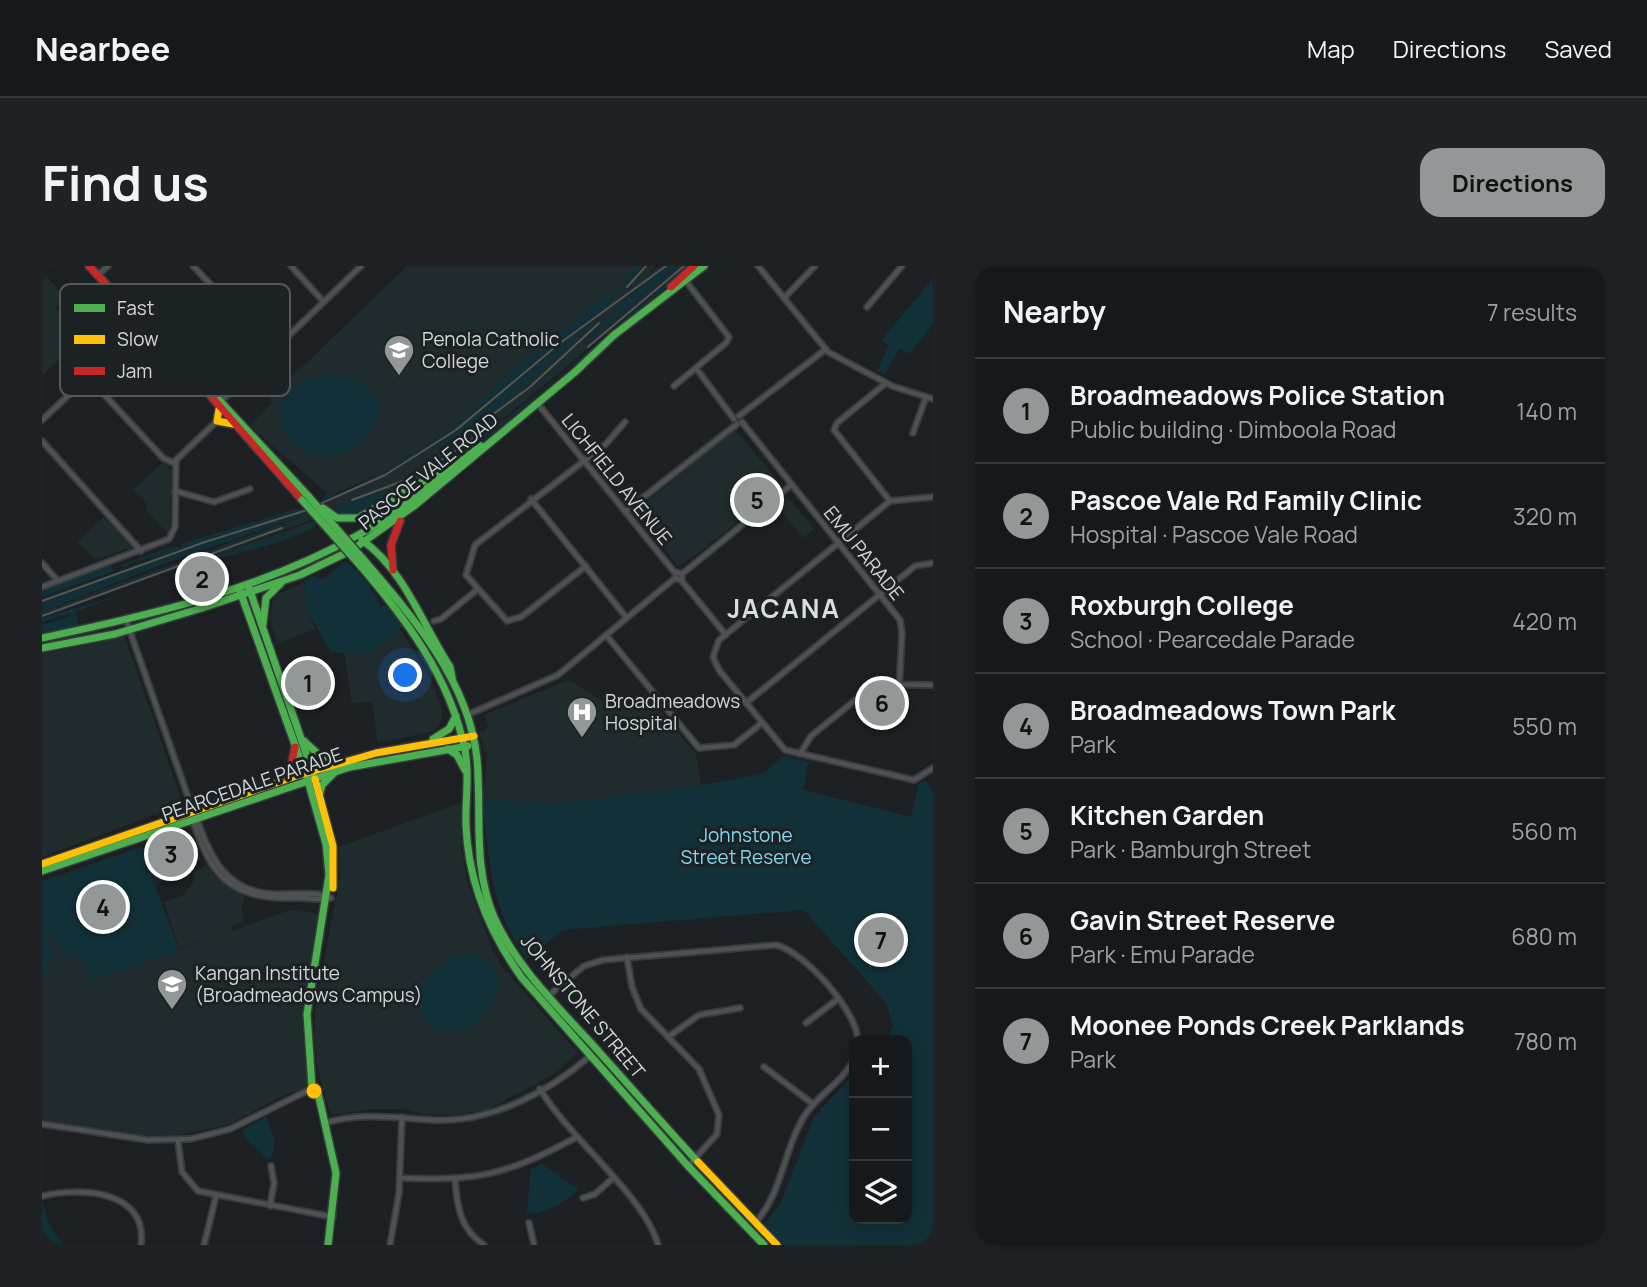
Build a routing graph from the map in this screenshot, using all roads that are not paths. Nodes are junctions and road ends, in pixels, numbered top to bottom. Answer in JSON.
{"nodes":[{"id":1,"x":89,"y":266,"type":"edge"},
{"id":2,"x":108,"y":266,"type":"edge"},
{"id":3,"x":194,"y":266,"type":"edge"},
{"id":4,"x":291,"y":266,"type":"edge"},
{"id":5,"x":361,"y":266,"type":"edge"},
{"id":6,"x":694,"y":266,"type":"edge"},
{"id":7,"x":704,"y":266,"type":"edge"},
{"id":8,"x":758,"y":266,"type":"edge"},
{"id":9,"x":815,"y":266,"type":"edge"},
{"id":10,"x":902,"y":266,"type":"edge"},
{"id":11,"x":98,"y":275,"type":"junction"},
{"id":12,"x":684,"y":279,"type":"junction"},
{"id":13,"x":106,"y":284,"type":"edge"},
{"id":14,"x":211,"y":284,"type":"edge"},
{"id":15,"x":784,"y":298,"type":"junction"},
{"id":16,"x":324,"y":302,"type":"junction"},
{"id":17,"x":867,"y":307,"type":"dead end"},
{"id":18,"x":290,"y":335,"type":"edge"},
{"id":19,"x":826,"y":349,"type":"junction"},
{"id":20,"x":696,"y":368,"type":"junction"},
{"id":21,"x":886,"y":383,"type":"junction"},
{"id":22,"x":674,"y":386,"type":"dead end"},
{"id":23,"x":68,"y":396,"type":"edge"},
{"id":24,"x":106,"y":396,"type":"edge"},
{"id":25,"x":211,"y":396,"type":"edge"},
{"id":26,"x":227,"y":396,"type":"edge"},
{"id":27,"x":926,"y":397,"type":"junction"},
{"id":28,"x":933,"y":399,"type":"edge"},
{"id":29,"x":537,"y":403,"type":"junction"},
{"id":30,"x":219,"y":404,"type":"junction"},
{"id":31,"x":42,"y":420,"type":"edge"},
{"id":32,"x":738,"y":420,"type":"junction"},
{"id":33,"x":516,"y":421,"type":"junction"},
{"id":34,"x":217,"y":422,"type":"junction"},
{"id":35,"x":625,"y":422,"type":"dead end"},
{"id":36,"x":235,"y":425,"type":"junction"},
{"id":37,"x":914,"y":433,"type":"dead end"},
{"id":38,"x":42,"y":441,"type":"edge"},
{"id":39,"x":461,"y":460,"type":"junction"},
{"id":40,"x":583,"y":460,"type":"junction"},
{"id":41,"x":176,"y":464,"type":"junction"},
{"id":42,"x":791,"y":485,"type":"junction"},
{"id":43,"x":250,"y":489,"type":"dead end"},
{"id":44,"x":176,"y":491,"type":"junction"},
{"id":45,"x":933,"y":497,"type":"edge"},
{"id":46,"x":306,"y":499,"type":"junction"},
{"id":47,"x":531,"y":499,"type":"junction"},
{"id":48,"x":890,"y":501,"type":"junction"},
{"id":49,"x":626,"y":512,"type":"junction"},
{"id":50,"x":404,"y":515,"type":"junction"},
{"id":51,"x":344,"y":542,"type":"junction"},
{"id":52,"x":366,"y":542,"type":"junction"},
{"id":53,"x":838,"y":543,"type":"junction"},
{"id":54,"x":141,"y":551,"type":"junction"},
{"id":55,"x":360,"y":561,"type":"junction"},
{"id":56,"x":42,"y":563,"type":"edge"},
{"id":57,"x":933,"y":563,"type":"edge"},
{"id":58,"x":586,"y":566,"type":"junction"},
{"id":59,"x":395,"y":575,"type":"junction"},
{"id":60,"x":678,"y":576,"type":"junction"},
{"id":61,"x":287,"y":579,"type":"junction"},
{"id":62,"x":58,"y":581,"type":"junction"},
{"id":63,"x":242,"y":583,"type":"junction"},
{"id":64,"x":42,"y":587,"type":"edge"},
{"id":65,"x":478,"y":589,"type":"junction"},
{"id":66,"x":251,"y":590,"type":"junction"},
{"id":67,"x":240,"y":594,"type":"junction"},
{"id":68,"x":880,"y":594,"type":"junction"},
{"id":69,"x":626,"y":617,"type":"junction"},
{"id":70,"x":126,"y":620,"type":"junction"},
{"id":71,"x":434,"y":621,"type":"dead end"},
{"id":72,"x":129,"y":630,"type":"junction"},
{"id":73,"x":264,"y":631,"type":"junction"},
{"id":74,"x":606,"y":635,"type":"junction"},
{"id":75,"x":726,"y":635,"type":"junction"},
{"id":76,"x":42,"y":638,"type":"edge"},
{"id":77,"x":42,"y":648,"type":"edge"},
{"id":78,"x":434,"y":653,"type":"junction"},
{"id":79,"x":900,"y":683,"type":"junction"},
{"id":80,"x":933,"y":685,"type":"edge"},
{"id":81,"x":444,"y":690,"type":"junction"},
{"id":82,"x":456,"y":690,"type":"junction"},
{"id":83,"x":746,"y":703,"type":"junction"},
{"id":84,"x":898,"y":713,"type":"dead end"},
{"id":85,"x":467,"y":715,"type":"junction"},
{"id":86,"x":456,"y":716,"type":"junction"},
{"id":87,"x":762,"y":723,"type":"junction"},
{"id":88,"x":461,"y":736,"type":"junction"},
{"id":89,"x":474,"y":736,"type":"junction"},
{"id":90,"x":302,"y":737,"type":"junction"},
{"id":91,"x":420,"y":744,"type":"junction"},
{"id":92,"x":464,"y":746,"type":"junction"},
{"id":93,"x":475,"y":746,"type":"junction"},
{"id":94,"x":295,"y":747,"type":"junction"},
{"id":95,"x":448,"y":749,"type":"junction"},
{"id":96,"x":386,"y":751,"type":"junction"},
{"id":97,"x":800,"y":754,"type":"junction"},
{"id":98,"x":346,"y":760,"type":"junction"},
{"id":99,"x":388,"y":760,"type":"junction"},
{"id":100,"x":933,"y":768,"type":"edge"},
{"id":101,"x":336,"y":771,"type":"junction"},
{"id":102,"x":310,"y":776,"type":"junction"},
{"id":103,"x":468,"y":781,"type":"junction"},
{"id":104,"x":275,"y":783,"type":"junction"},
{"id":105,"x":286,"y":790,"type":"junction"},
{"id":106,"x":320,"y":796,"type":"junction"},
{"id":107,"x":316,"y":805,"type":"junction"},
{"id":108,"x":194,"y":817,"type":"junction"},
{"id":109,"x":329,"y":843,"type":"junction"},
{"id":110,"x":42,"y":864,"type":"edge"},
{"id":111,"x":42,"y":871,"type":"edge"},
{"id":112,"x":328,"y":898,"type":"junction"},
{"id":113,"x":502,"y":942,"type":"junction"},
{"id":114,"x":627,"y":957,"type":"junction"},
{"id":115,"x":546,"y":999,"type":"junction"},
{"id":116,"x":838,"y":999,"type":"junction"},
{"id":117,"x":740,"y":1008,"type":"dead end"},
{"id":118,"x":806,"y":1023,"type":"dead end"},
{"id":119,"x":857,"y":1035,"type":"edge"},
{"id":120,"x":667,"y":1037,"type":"junction"},
{"id":121,"x":596,"y":1049,"type":"junction"},
{"id":122,"x":589,"y":1054,"type":"junction"},
{"id":123,"x":764,"y":1067,"type":"dead end"},
{"id":124,"x":849,"y":1067,"type":"edge"},
{"id":125,"x":540,"y":1089,"type":"junction"},
{"id":126,"x":313,"y":1091,"type":"junction"},
{"id":127,"x":813,"y":1104,"type":"junction"},
{"id":128,"x":402,"y":1117,"type":"junction"},
{"id":129,"x":325,"y":1123,"type":"junction"},
{"id":130,"x":42,"y":1124,"type":"edge"},
{"id":131,"x":577,"y":1138,"type":"junction"},
{"id":132,"x":178,"y":1141,"type":"junction"},
{"id":133,"x":691,"y":1163,"type":"junction"},
{"id":134,"x":271,"y":1166,"type":"dead end"},
{"id":135,"x":400,"y":1178,"type":"junction"},
{"id":136,"x":612,"y":1179,"type":"junction"},
{"id":137,"x":455,"y":1180,"type":"junction"},
{"id":138,"x":42,"y":1196,"type":"edge"},
{"id":139,"x":216,"y":1196,"type":"junction"},
{"id":140,"x":583,"y":1198,"type":"dead end"},
{"id":141,"x":270,"y":1206,"type":"junction"},
{"id":142,"x":333,"y":1217,"type":"junction"},
{"id":143,"x":529,"y":1223,"type":"dead end"},
{"id":144,"x":755,"y":1223,"type":"junction"},
{"id":145,"x":141,"y":1245,"type":"edge"},
{"id":146,"x":204,"y":1245,"type":"edge"},
{"id":147,"x":328,"y":1245,"type":"edge"},
{"id":148,"x":390,"y":1245,"type":"edge"},
{"id":149,"x":484,"y":1245,"type":"edge"},
{"id":150,"x":534,"y":1245,"type":"edge"},
{"id":151,"x":658,"y":1245,"type":"edge"},
{"id":152,"x":764,"y":1245,"type":"edge"},
{"id":153,"x":777,"y":1245,"type":"edge"}],
"edges":[{"from":1,"to":11,"type":"main road"},
{"from":2,"to":11,"type":"street"},
{"from":3,"to":14,"type":"street"},
{"from":4,"to":16,"type":"street"},
{"from":5,"to":16,"type":"street"},
{"from":6,"to":12,"type":"main road","name":"PASCOE VALE ROAD"},
{"from":7,"to":12,"type":"main road","name":"PASCOE VALE ROAD"},
{"from":8,"to":15,"type":"street"},
{"from":9,"to":15,"type":"street"},
{"from":10,"to":17,"type":"street"},
{"from":11,"to":13,"type":"main road"},
{"from":12,"to":20,"type":"street"},
{"from":12,"to":29,"type":"main road","name":"PASCOE VALE ROAD"},
{"from":15,"to":19,"type":"street"},
{"from":16,"to":18,"type":"street"},
{"from":19,"to":21,"type":"street"},
{"from":19,"to":32,"type":"street"},
{"from":20,"to":22,"type":"street"},
{"from":20,"to":32,"type":"street","name":"EMU PARADE"},
{"from":21,"to":27,"type":"street"},
{"from":21,"to":48,"type":"street"},
{"from":23,"to":31,"type":"street"},
{"from":24,"to":41,"type":"street"},
{"from":25,"to":30,"type":"main road"},
{"from":26,"to":30,"type":"street"},
{"from":27,"to":28,"type":"street"},
{"from":27,"to":37,"type":"street"},
{"from":29,"to":33,"type":"main road","name":"PASCOE VALE ROAD"},
{"from":29,"to":40,"type":"street","name":"LICHFIELD AVENUE"},
{"from":30,"to":34,"type":"main road"},
{"from":30,"to":36,"type":"main road"},
{"from":30,"to":46,"type":"main road"},
{"from":32,"to":42,"type":"street","name":"EMU PARADE"},
{"from":32,"to":49,"type":"street"},
{"from":33,"to":39,"type":"main road","name":"PASCOE VALE ROAD"},
{"from":33,"to":50,"type":"main road","name":"PASCOE VALE ROAD"},
{"from":34,"to":36,"type":"main road"},
{"from":34,"to":41,"type":"street"},
{"from":35,"to":40,"type":"street"},
{"from":36,"to":46,"type":"main road"},
{"from":38,"to":54,"type":"street"},
{"from":39,"to":46,"type":"main road","bridge":true},
{"from":39,"to":51,"type":"main road","name":"PASCOE VALE ROAD"},
{"from":40,"to":47,"type":"street"},
{"from":40,"to":49,"type":"street","name":"LICHFIELD AVENUE"},
{"from":41,"to":44,"type":"street"},
{"from":42,"to":53,"type":"street","name":"EMU PARADE"},
{"from":42,"to":60,"type":"street"},
{"from":43,"to":44,"type":"street"},
{"from":44,"to":54,"type":"street"},
{"from":45,"to":48,"type":"street"},
{"from":46,"to":55,"type":"main road","name":"JOHNSTONE STREET","bridge":true},
{"from":47,"to":58,"type":"street"},
{"from":47,"to":65,"type":"street"},
{"from":48,"to":53,"type":"street"},
{"from":49,"to":60,"type":"street","name":"LICHFIELD AVENUE"},
{"from":50,"to":52,"type":"main road","name":"PASCOE VALE ROAD"},
{"from":50,"to":59,"type":"main road"},
{"from":51,"to":52,"type":"main road"},
{"from":51,"to":63,"type":"main road","name":"PASCOE VALE ROAD"},
{"from":52,"to":59,"type":"main road"},
{"from":52,"to":61,"type":"main road","name":"PASCOE VALE ROAD"},
{"from":53,"to":68,"type":"street","name":"EMU PARADE"},
{"from":53,"to":75,"type":"street"},
{"from":54,"to":62,"type":"street"},
{"from":55,"to":78,"type":"main road","name":"JOHNSTONE STREET"},
{"from":55,"to":81,"type":"main road","name":"JOHNSTONE STREET"},
{"from":56,"to":62,"type":"street"},
{"from":57,"to":68,"type":"street"},
{"from":58,"to":65,"type":"street"},
{"from":58,"to":69,"type":"street"},
{"from":59,"to":82,"type":"main road"},
{"from":60,"to":69,"type":"street"},
{"from":60,"to":75,"type":"street","name":"LICHFIELD AVENUE"},
{"from":61,"to":66,"type":"main road","name":"PASCOE VALE ROAD"},
{"from":61,"to":73,"type":"main road"},
{"from":62,"to":64,"type":"street"},
{"from":63,"to":66,"type":"main road"},
{"from":63,"to":67,"type":"main road"},
{"from":63,"to":70,"type":"main road","name":"PASCOE VALE ROAD"},
{"from":65,"to":71,"type":"street"},
{"from":66,"to":67,"type":"main road","name":"PASCOE VALE ROAD"},
{"from":66,"to":73,"type":"main road"},
{"from":67,"to":72,"type":"main road","name":"PASCOE VALE ROAD"},
{"from":67,"to":94,"type":"main road"},
{"from":68,"to":79,"type":"street","name":"EMU PARADE"},
{"from":68,"to":83,"type":"street"},
{"from":69,"to":74,"type":"street"},
{"from":70,"to":72,"type":"street"},
{"from":70,"to":76,"type":"main road","name":"PASCOE VALE ROAD"},
{"from":72,"to":77,"type":"main road","name":"PASCOE VALE ROAD"},
{"from":72,"to":108,"type":"street"},
{"from":73,"to":90,"type":"main road"},
{"from":74,"to":85,"type":"street"},
{"from":74,"to":87,"type":"street"},
{"from":75,"to":83,"type":"street"},
{"from":78,"to":81,"type":"main road"},
{"from":78,"to":82,"type":"main road","name":"JOHNSTONE STREET"},
{"from":79,"to":80,"type":"street"},
{"from":79,"to":84,"type":"street","name":"EMU PARADE"},
{"from":79,"to":97,"type":"street"},
{"from":81,"to":86,"type":"main road","name":"JOHNSTONE STREET"},
{"from":82,"to":85,"type":"main road","name":"JOHNSTONE STREET"},
{"from":83,"to":87,"type":"street"},
{"from":85,"to":89,"type":"main road","name":"JOHNSTONE STREET"},
{"from":86,"to":88,"type":"main road","name":"JOHNSTONE STREET"},
{"from":86,"to":91,"type":"main road"},
{"from":87,"to":97,"type":"street"},
{"from":88,"to":89,"type":"main road","name":"PEARCEDALE PARADE"},
{"from":88,"to":91,"type":"main road","name":"PEARCEDALE PARADE"},
{"from":88,"to":92,"type":"main road","name":"JOHNSTONE STREET"},
{"from":89,"to":93,"type":"main road","name":"JOHNSTONE STREET"},
{"from":90,"to":98,"type":"main road"},
{"from":90,"to":102,"type":"main road"},
{"from":91,"to":96,"type":"main road","name":"PEARCEDALE PARADE"},
{"from":92,"to":93,"type":"main road","name":"PEARCEDALE PARADE"},
{"from":92,"to":95,"type":"main road","name":"PEARCEDALE PARADE"},
{"from":92,"to":103,"type":"main road","name":"JOHNSTONE STREET"},
{"from":93,"to":113,"type":"main road","name":"JOHNSTONE STREET"},
{"from":94,"to":102,"type":"main road"},
{"from":94,"to":104,"type":"main road"},
{"from":95,"to":99,"type":"main road","name":"PEARCEDALE PARADE"},
{"from":95,"to":103,"type":"main road"},
{"from":96,"to":98,"type":"main road","name":"PEARCEDALE PARADE"},
{"from":96,"to":99,"type":"main road"},
{"from":97,"to":100,"type":"street"},
{"from":98,"to":102,"type":"main road","name":"PEARCEDALE PARADE"},
{"from":99,"to":101,"type":"main road","name":"PEARCEDALE PARADE"},
{"from":101,"to":102,"type":"main road","name":"PEARCEDALE PARADE"},
{"from":101,"to":106,"type":"main road"},
{"from":102,"to":104,"type":"main road","name":"PEARCEDALE PARADE"},
{"from":102,"to":105,"type":"main road","name":"PEARCEDALE PARADE"},
{"from":102,"to":106,"type":"main road"},
{"from":102,"to":107,"type":"main road"},
{"from":103,"to":113,"type":"main road","name":"JOHNSTONE STREET"},
{"from":104,"to":108,"type":"main road","name":"PEARCEDALE PARADE"},
{"from":105,"to":107,"type":"main road"},
{"from":105,"to":108,"type":"main road","name":"PEARCEDALE PARADE"},
{"from":106,"to":109,"type":"main road"},
{"from":107,"to":109,"type":"main road"},
{"from":108,"to":110,"type":"main road","name":"PEARCEDALE PARADE"},
{"from":108,"to":111,"type":"main road","name":"PEARCEDALE PARADE"},
{"from":108,"to":112,"type":"street"},
{"from":109,"to":112,"type":"main road"},
{"from":112,"to":126,"type":"main road"},
{"from":113,"to":115,"type":"main road","name":"JOHNSTONE STREET"},
{"from":114,"to":115,"type":"street"},
{"from":114,"to":116,"type":"street"},
{"from":114,"to":120,"type":"street"},
{"from":115,"to":121,"type":"main road","name":"JOHNSTONE STREET"},
{"from":115,"to":122,"type":"main road","name":"JOHNSTONE STREET"},
{"from":116,"to":118,"type":"street"},
{"from":116,"to":119,"type":"street"},
{"from":117,"to":120,"type":"street"},
{"from":120,"to":133,"type":"street"},
{"from":121,"to":122,"type":"street"},
{"from":121,"to":133,"type":"main road","name":"JOHNSTONE STREET"},
{"from":122,"to":125,"type":"street"},
{"from":122,"to":133,"type":"main road","name":"JOHNSTONE STREET"},
{"from":123,"to":127,"type":"street"},
{"from":124,"to":127,"type":"street"},
{"from":125,"to":128,"type":"street"},
{"from":125,"to":131,"type":"street"},
{"from":126,"to":129,"type":"main road"},
{"from":126,"to":132,"type":"street"},
{"from":127,"to":144,"type":"street"},
{"from":128,"to":129,"type":"street"},
{"from":128,"to":135,"type":"street"},
{"from":129,"to":142,"type":"main road"},
{"from":130,"to":132,"type":"street"},
{"from":131,"to":136,"type":"street"},
{"from":131,"to":137,"type":"street"},
{"from":132,"to":139,"type":"street"},
{"from":133,"to":144,"type":"main road","name":"JOHNSTONE STREET"},
{"from":133,"to":152,"type":"main road","name":"JOHNSTONE STREET"},
{"from":134,"to":141,"type":"street"},
{"from":135,"to":137,"type":"street"},
{"from":135,"to":148,"type":"street"},
{"from":136,"to":140,"type":"street"},
{"from":136,"to":151,"type":"street"},
{"from":137,"to":149,"type":"street"},
{"from":138,"to":145,"type":"street"},
{"from":139,"to":141,"type":"street"},
{"from":139,"to":146,"type":"street"},
{"from":141,"to":142,"type":"street"},
{"from":142,"to":147,"type":"main road"},
{"from":143,"to":150,"type":"street"},
{"from":144,"to":153,"type":"main road","name":"JOHNSTONE STREET"}]}
